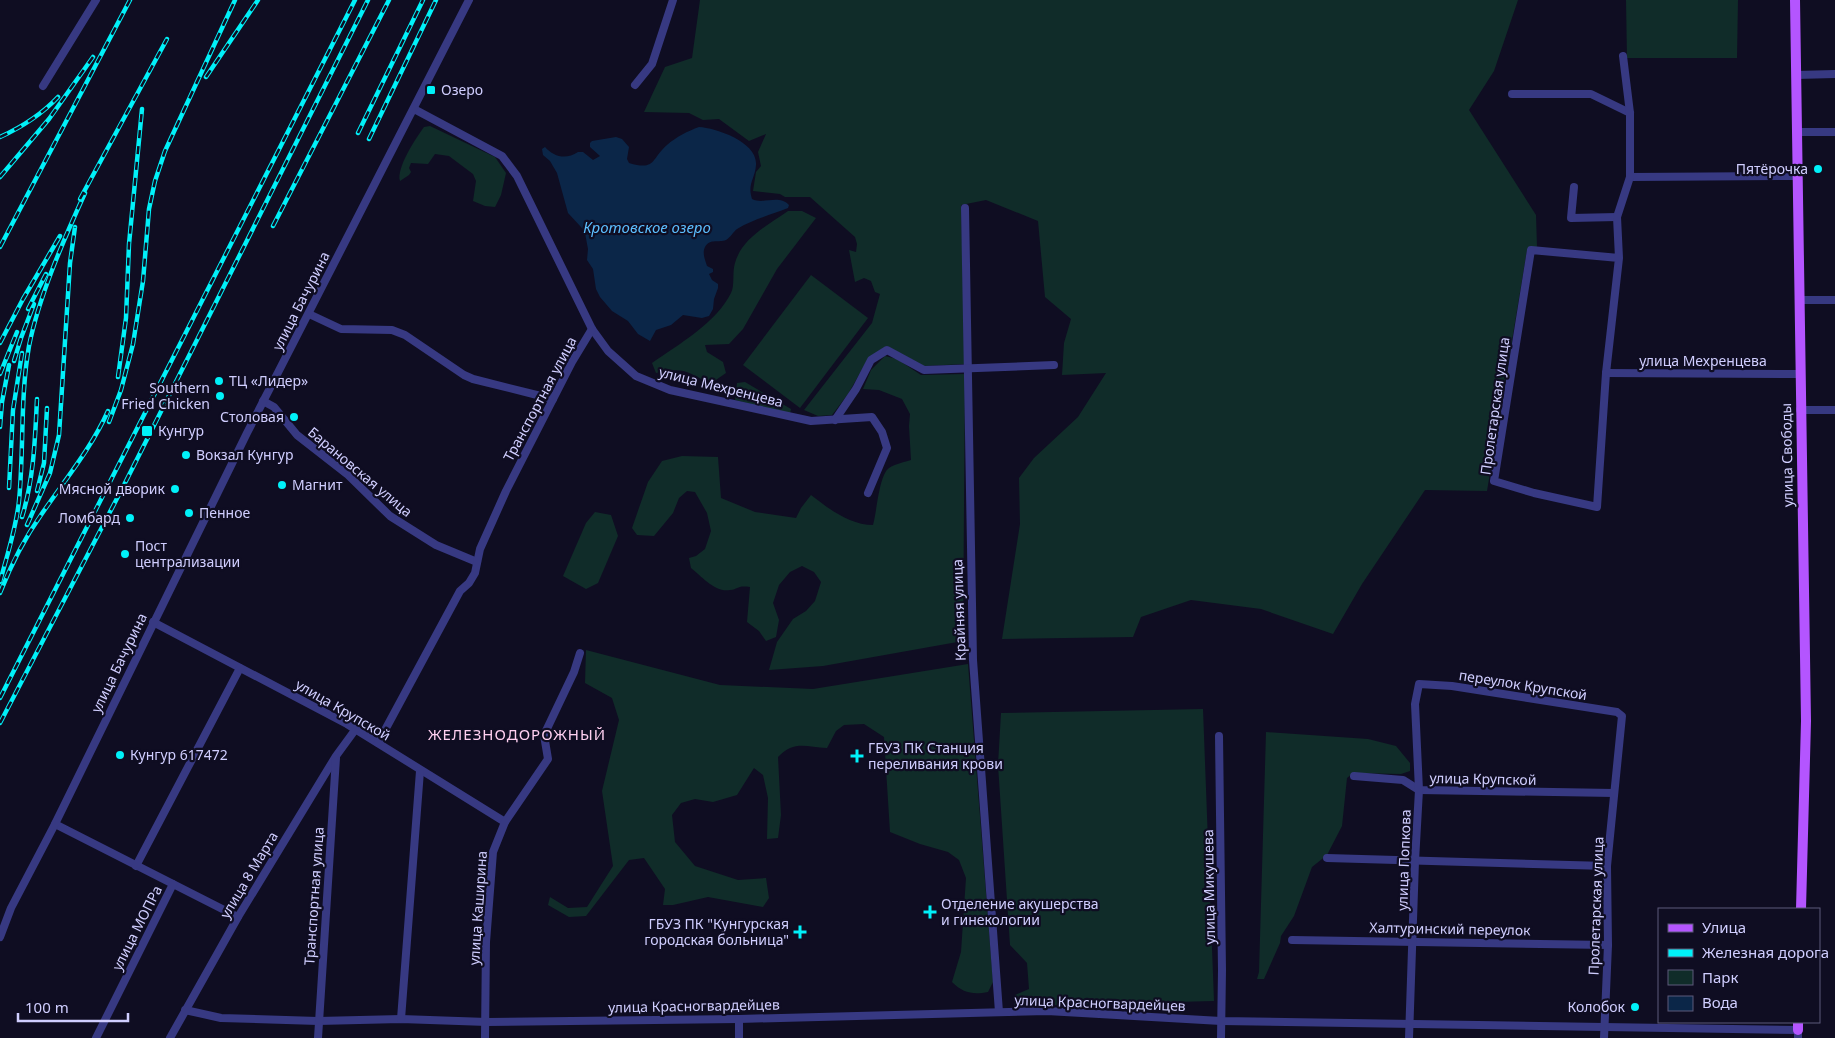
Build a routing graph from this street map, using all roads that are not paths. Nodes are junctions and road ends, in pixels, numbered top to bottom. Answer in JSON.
{"nodes":[{"id":1,"x":96,"y":0,"type":"edge"},
{"id":2,"x":469,"y":0,"type":"edge"},
{"id":3,"x":673,"y":0,"type":"edge"},
{"id":4,"x":1795,"y":0,"type":"edge"},
{"id":5,"x":1623,"y":56,"type":"dead end"},
{"id":6,"x":1835,"y":74,"type":"edge"},
{"id":7,"x":1796,"y":75,"type":"junction"},
{"id":8,"x":635,"y":85,"type":"dead end"},
{"id":9,"x":43,"y":86,"type":"dead end"},
{"id":10,"x":1512,"y":94,"type":"dead end"},
{"id":11,"x":414,"y":109,"type":"junction"},
{"id":12,"x":1630,"y":114,"type":"junction"},
{"id":13,"x":1798,"y":132,"type":"junction"},
{"id":14,"x":1835,"y":132,"type":"edge"},
{"id":15,"x":1798,"y":176,"type":"junction"},
{"id":16,"x":1630,"y":177,"type":"junction"},
{"id":17,"x":1574,"y":187,"type":"dead end"},
{"id":18,"x":965,"y":208,"type":"dead end"},
{"id":19,"x":1617,"y":218,"type":"junction"},
{"id":20,"x":1619,"y":258,"type":"junction"},
{"id":21,"x":1800,"y":300,"type":"junction"},
{"id":22,"x":1835,"y":300,"type":"edge"},
{"id":23,"x":309,"y":314,"type":"junction"},
{"id":24,"x":592,"y":329,"type":"junction"},
{"id":25,"x":1054,"y":365,"type":"dead end"},
{"id":26,"x":968,"y":369,"type":"junction"},
{"id":27,"x":1606,"y":373,"type":"junction"},
{"id":28,"x":1801,"y":374,"type":"junction"},
{"id":29,"x":553,"y":399,"type":"junction"},
{"id":30,"x":263,"y":401,"type":"junction"},
{"id":31,"x":1800,"y":410,"type":"junction"},
{"id":32,"x":1835,"y":410,"type":"edge"},
{"id":33,"x":835,"y":420,"type":"junction"},
{"id":34,"x":868,"y":493,"type":"dead end"},
{"id":35,"x":476,"y":562,"type":"junction"},
{"id":36,"x":153,"y":622,"type":"junction"},
{"id":37,"x":580,"y":653,"type":"dead end"},
{"id":38,"x":240,"y":668,"type":"junction"},
{"id":39,"x":1419,"y":684,"type":"joint"},
{"id":40,"x":1622,"y":716,"type":"joint"},
{"id":41,"x":355,"y":730,"type":"junction"},
{"id":42,"x":1219,"y":736,"type":"dead end"},
{"id":43,"x":378,"y":743,"type":"junction"},
{"id":44,"x":336,"y":756,"type":"junction"},
{"id":45,"x":420,"y":771,"type":"junction"},
{"id":46,"x":1354,"y":776,"type":"dead end"},
{"id":47,"x":1419,"y":790,"type":"junction"},
{"id":48,"x":1614,"y":793,"type":"junction"},
{"id":49,"x":505,"y":822,"type":"junction"},
{"id":50,"x":55,"y":824,"type":"junction"},
{"id":51,"x":1327,"y":858,"type":"dead end"},
{"id":52,"x":1415,"y":861,"type":"junction"},
{"id":53,"x":136,"y":866,"type":"junction"},
{"id":54,"x":1607,"y":866,"type":"junction"},
{"id":55,"x":173,"y":884,"type":"junction"},
{"id":56,"x":1801,"y":908,"type":"edge"},
{"id":57,"x":238,"y":917,"type":"junction"},
{"id":58,"x":0,"y":937,"type":"edge"},
{"id":59,"x":1292,"y":940,"type":"dead end"},
{"id":60,"x":1413,"y":941,"type":"junction"},
{"id":61,"x":1608,"y":945,"type":"junction"},
{"id":62,"x":185,"y":1010,"type":"junction"},
{"id":63,"x":999,"y":1012,"type":"junction"},
{"id":64,"x":401,"y":1019,"type":"junction"},
{"id":65,"x":739,"y":1019,"type":"junction"},
{"id":66,"x":318,"y":1021,"type":"junction"},
{"id":67,"x":1220,"y":1021,"type":"junction"},
{"id":68,"x":487,"y":1022,"type":"junction"},
{"id":69,"x":1410,"y":1023,"type":"junction"},
{"id":70,"x":1605,"y":1026,"type":"junction"},
{"id":71,"x":1798,"y":1030,"type":"edge"},
{"id":72,"x":96,"y":1038,"type":"edge"},
{"id":73,"x":170,"y":1038,"type":"edge"},
{"id":74,"x":318,"y":1038,"type":"edge"},
{"id":75,"x":485,"y":1038,"type":"edge"},
{"id":76,"x":739,"y":1038,"type":"edge"},
{"id":77,"x":1220,"y":1038,"type":"edge"},
{"id":78,"x":1409,"y":1038,"type":"edge"},
{"id":79,"x":1604,"y":1038,"type":"edge"}],
"edges":[{"from":1,"to":9,"type":"street"},
{"from":2,"to":11,"type":"street","name":"улица Бачурина"},
{"from":3,"to":8,"type":"street"},
{"from":4,"to":7,"type":"main road","name":"улица Свободы"},
{"from":5,"to":12,"type":"street","name":"Пролетарская улица"},
{"from":6,"to":7,"type":"street"},
{"from":7,"to":13,"type":"main road","name":"улица Свободы"},
{"from":10,"to":12,"type":"street"},
{"from":11,"to":23,"type":"street","name":"улица Бачурина"},
{"from":11,"to":24,"type":"street","name":"Транспортная улица"},
{"from":12,"to":16,"type":"street","name":"Пролетарская улица"},
{"from":13,"to":14,"type":"street"},
{"from":13,"to":15,"type":"main road","name":"улица Свободы"},
{"from":15,"to":16,"type":"street"},
{"from":15,"to":21,"type":"main road","name":"улица Свободы"},
{"from":16,"to":19,"type":"street","name":"Пролетарская улица"},
{"from":17,"to":19,"type":"street"},
{"from":18,"to":26,"type":"street","name":"Крайняя улица"},
{"from":19,"to":20,"type":"street","name":"Пролетарская улица"},
{"from":20,"to":27,"type":"street","name":"Пролетарская улица"},
{"from":20,"to":27,"type":"street","name":"Пролетарская улица"},
{"from":21,"to":22,"type":"street"},
{"from":21,"to":28,"type":"main road","name":"улица Свободы"},
{"from":23,"to":29,"type":"street"},
{"from":23,"to":30,"type":"street","name":"улица Бачурина"},
{"from":24,"to":29,"type":"street","name":"Транспортная улица"},
{"from":24,"to":33,"type":"street","name":"улица Мехренцева"},
{"from":25,"to":26,"type":"street"},
{"from":26,"to":33,"type":"street"},
{"from":26,"to":63,"type":"street","name":"Крайняя улица"},
{"from":27,"to":28,"type":"street","name":"улица Мехренцева"},
{"from":28,"to":31,"type":"main road","name":"улица Свободы"},
{"from":29,"to":35,"type":"street","name":"Транспортная улица"},
{"from":30,"to":35,"type":"street","name":"Барановская улица"},
{"from":30,"to":36,"type":"street","name":"улица Бачурина"},
{"from":31,"to":32,"type":"street"},
{"from":31,"to":56,"type":"main road","name":"улица Свободы"},
{"from":33,"to":34,"type":"street","name":"улица Мехренцева"},
{"from":35,"to":43,"type":"street","name":"Транспортная улица"},
{"from":36,"to":38,"type":"street","name":"улица Крупской"},
{"from":36,"to":50,"type":"street","name":"улица Бачурина"},
{"from":37,"to":49,"type":"street","name":"улица Каширина"},
{"from":38,"to":41,"type":"street","name":"улица Крупской"},
{"from":38,"to":53,"type":"street"},
{"from":39,"to":40,"type":"street","name":"переулок Крупской"},
{"from":39,"to":47,"type":"street","name":"улица Попкова"},
{"from":40,"to":48,"type":"street","name":"Пролетарская улица"},
{"from":41,"to":43,"type":"street","name":"улица Крупской"},
{"from":41,"to":44,"type":"street","name":"улица 8 Марта"},
{"from":42,"to":67,"type":"street","name":"улица Микушева"},
{"from":43,"to":45,"type":"street","name":"улица Крупской"},
{"from":44,"to":57,"type":"street","name":"улица 8 Марта"},
{"from":44,"to":66,"type":"street","name":"Транспортная улица"},
{"from":45,"to":49,"type":"street","name":"улица Крупской"},
{"from":45,"to":64,"type":"street"},
{"from":46,"to":47,"type":"street","name":"улица Крупской"},
{"from":47,"to":48,"type":"street","name":"улица Крупской"},
{"from":47,"to":52,"type":"street","name":"улица Попкова"},
{"from":48,"to":54,"type":"street","name":"Пролетарская улица"},
{"from":49,"to":68,"type":"street","name":"улица Каширина"},
{"from":50,"to":53,"type":"street"},
{"from":50,"to":58,"type":"street","name":"улица Бачурина"},
{"from":51,"to":52,"type":"street"},
{"from":52,"to":54,"type":"street"},
{"from":52,"to":60,"type":"street","name":"улица Попкова"},
{"from":53,"to":55,"type":"street"},
{"from":54,"to":61,"type":"street","name":"Пролетарская улица"},
{"from":55,"to":57,"type":"street"},
{"from":55,"to":72,"type":"street","name":"улица МОПРа"},
{"from":57,"to":62,"type":"street","name":"улица 8 Марта"},
{"from":59,"to":60,"type":"street","name":"Халтуринский переулок"},
{"from":60,"to":61,"type":"street","name":"Халтуринский переулок"},
{"from":60,"to":69,"type":"street","name":"улица Попкова"},
{"from":61,"to":70,"type":"street","name":"Пролетарская улица"},
{"from":62,"to":66,"type":"street","name":"улица Красногвардейцев"},
{"from":62,"to":73,"type":"street","name":"улица 8 Марта"},
{"from":63,"to":65,"type":"street","name":"улица Красногвардейцев"},
{"from":63,"to":67,"type":"street","name":"улица Красногвардейцев"},
{"from":64,"to":66,"type":"street","name":"улица Красногвардейцев"},
{"from":64,"to":68,"type":"street","name":"улица Красногвардейцев"},
{"from":65,"to":68,"type":"street","name":"улица Красногвардейцев"},
{"from":65,"to":76,"type":"street"},
{"from":66,"to":74,"type":"street","name":"Транспортная улица"},
{"from":67,"to":69,"type":"street","name":"улица Красногвардейцев"},
{"from":67,"to":77,"type":"street","name":"улица Микушева"},
{"from":68,"to":75,"type":"street","name":"улица Каширина"},
{"from":69,"to":70,"type":"street","name":"улица Красногвардейцев"},
{"from":69,"to":78,"type":"street","name":"улица Попкова"},
{"from":70,"to":71,"type":"street","name":"улица Красногвардейцев"},
{"from":70,"to":79,"type":"street","name":"Пролетарская улица"}]}
